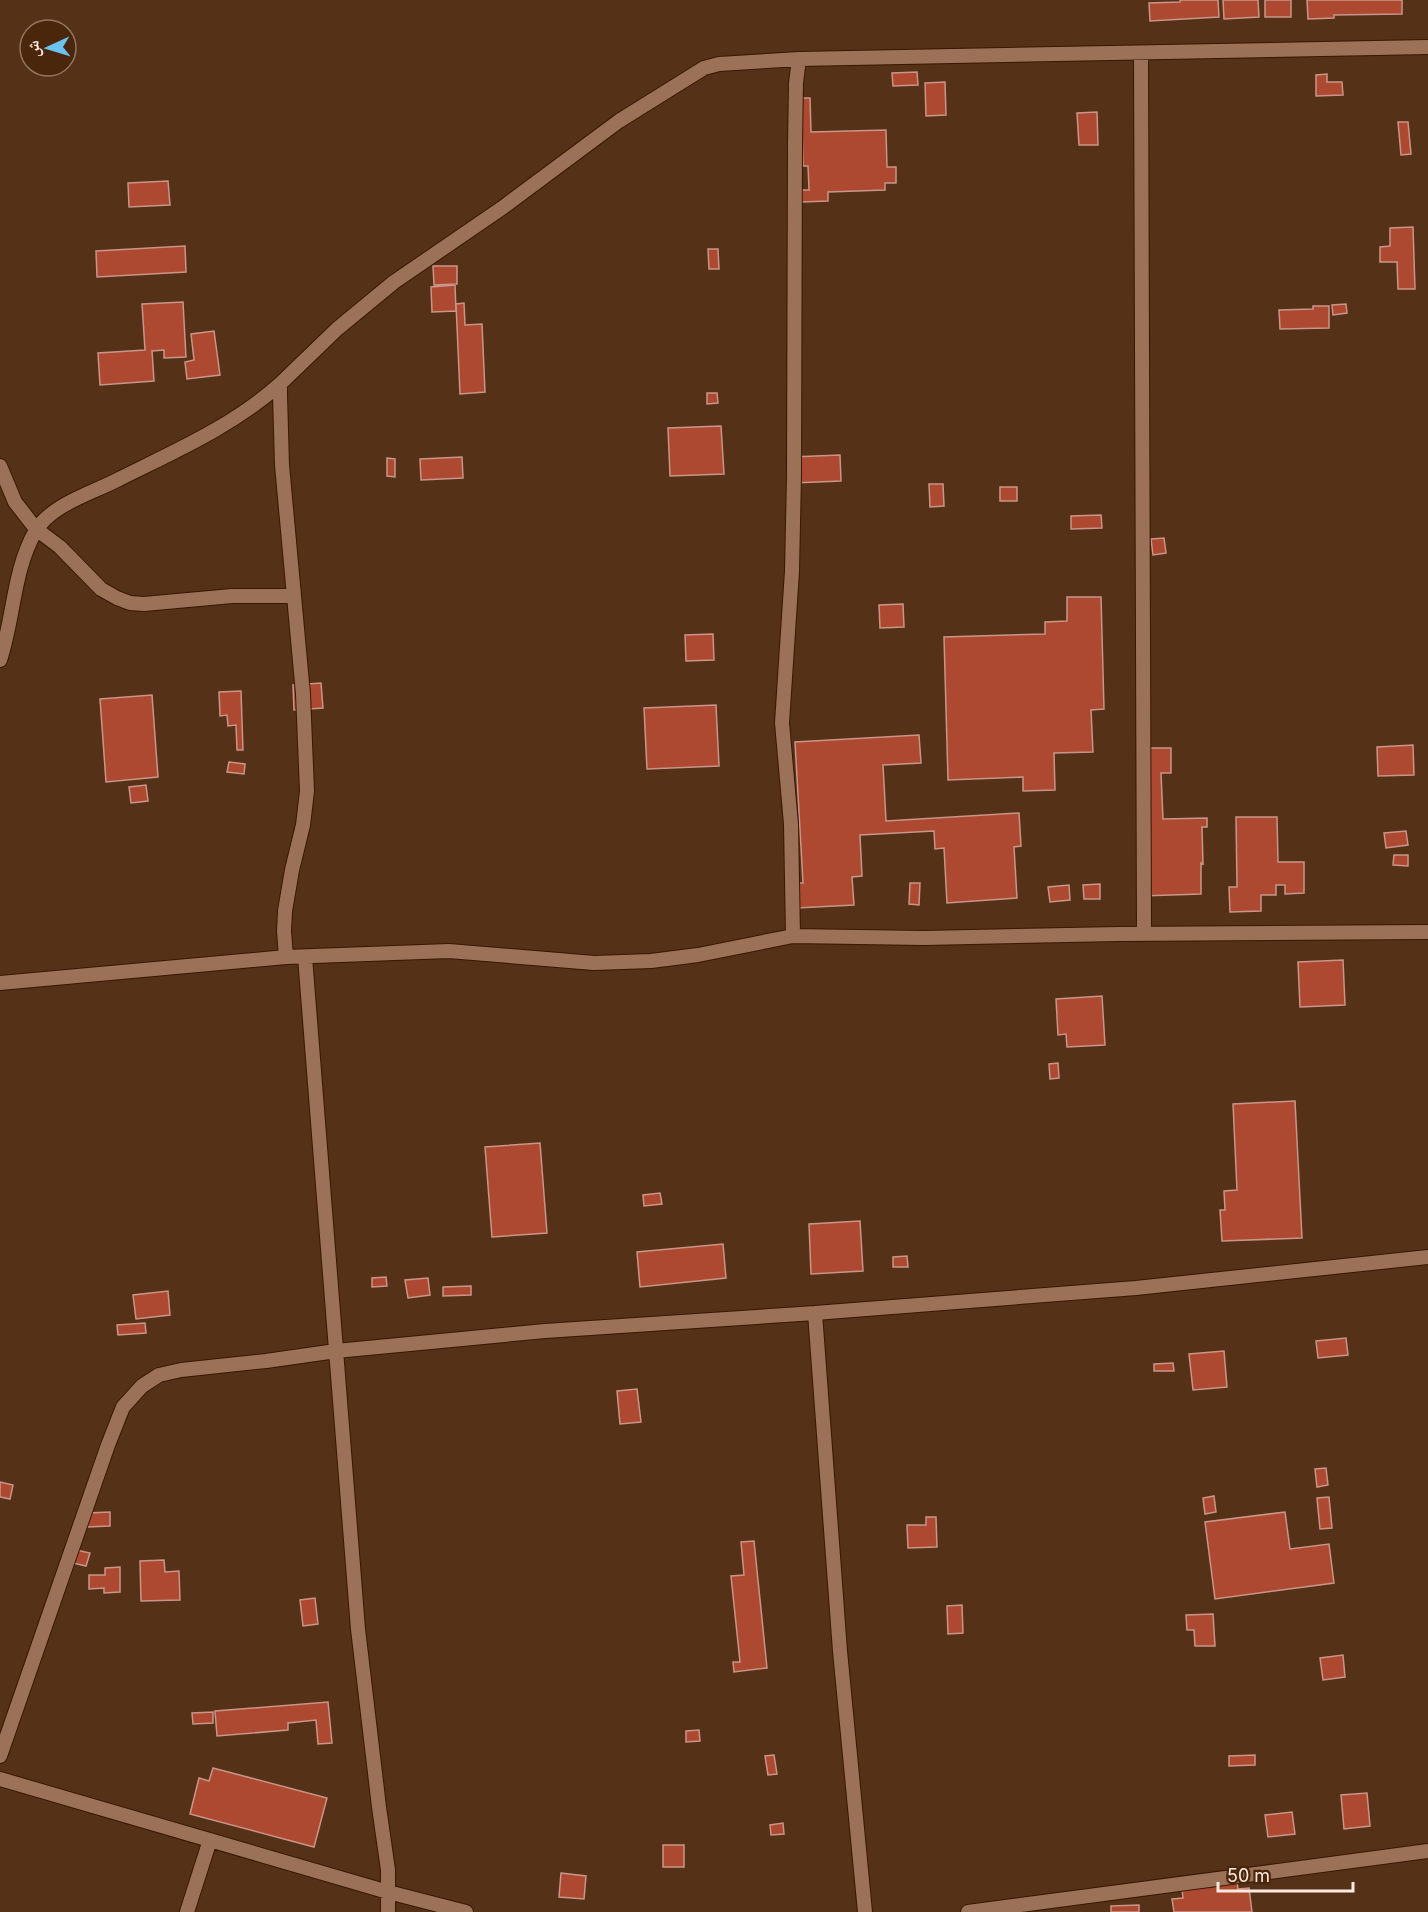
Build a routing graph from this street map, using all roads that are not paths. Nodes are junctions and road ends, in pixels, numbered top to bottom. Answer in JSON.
{"nodes":[{"id":1,"x":1428,"y":47,"type":"edge"},
{"id":2,"x":1141,"y":53,"type":"junction"},
{"id":3,"x":799,"y":59,"type":"junction"},
{"id":4,"x":280,"y":384,"type":"junction"},
{"id":5,"x":0,"y":466,"type":"edge"},
{"id":6,"x":36,"y":529,"type":"junction"},
{"id":7,"x":294,"y":596,"type":"junction"},
{"id":8,"x":3,"y":639,"type":"edge"},
{"id":9,"x":0,"y":660,"type":"edge"},
{"id":10,"x":1428,"y":932,"type":"edge"},
{"id":11,"x":1144,"y":934,"type":"junction"},
{"id":12,"x":793,"y":936,"type":"junction"},
{"id":13,"x":286,"y":957,"type":"junction"},
{"id":14,"x":305,"y":957,"type":"junction"},
{"id":15,"x":0,"y":983,"type":"edge"},
{"id":16,"x":1428,"y":1257,"type":"edge"},
{"id":17,"x":815,"y":1313,"type":"junction"},
{"id":18,"x":336,"y":1351,"type":"junction"},
{"id":19,"x":0,"y":1756,"type":"edge"},
{"id":20,"x":0,"y":1779,"type":"edge"},
{"id":21,"x":210,"y":1840,"type":"junction"},
{"id":22,"x":1428,"y":1851,"type":"edge"},
{"id":23,"x":388,"y":1892,"type":"junction"},
{"id":24,"x":187,"y":1912,"type":"edge"},
{"id":25,"x":388,"y":1912,"type":"edge"},
{"id":26,"x":466,"y":1912,"type":"edge"},
{"id":27,"x":865,"y":1912,"type":"edge"},
{"id":28,"x":968,"y":1912,"type":"edge"}],
"edges":[{"from":1,"to":2,"type":"street"},
{"from":2,"to":3,"type":"street"},
{"from":2,"to":11,"type":"street"},
{"from":3,"to":4,"type":"street"},
{"from":3,"to":12,"type":"street"},
{"from":4,"to":6,"type":"street"},
{"from":4,"to":7,"type":"street"},
{"from":5,"to":6,"type":"street"},
{"from":6,"to":7,"type":"street"},
{"from":6,"to":8,"type":"street"},
{"from":7,"to":13,"type":"street"},
{"from":8,"to":9,"type":"street"},
{"from":10,"to":11,"type":"street"},
{"from":11,"to":12,"type":"street"},
{"from":12,"to":14,"type":"street"},
{"from":13,"to":14,"type":"street"},
{"from":13,"to":15,"type":"street"},
{"from":14,"to":18,"type":"street"},
{"from":16,"to":17,"type":"street"},
{"from":17,"to":18,"type":"street"},
{"from":17,"to":27,"type":"street"},
{"from":18,"to":19,"type":"street"},
{"from":18,"to":23,"type":"street"},
{"from":20,"to":21,"type":"street"},
{"from":21,"to":23,"type":"street"},
{"from":21,"to":24,"type":"street"},
{"from":22,"to":28,"type":"street"},
{"from":23,"to":25,"type":"street"},
{"from":23,"to":26,"type":"street"}]}
